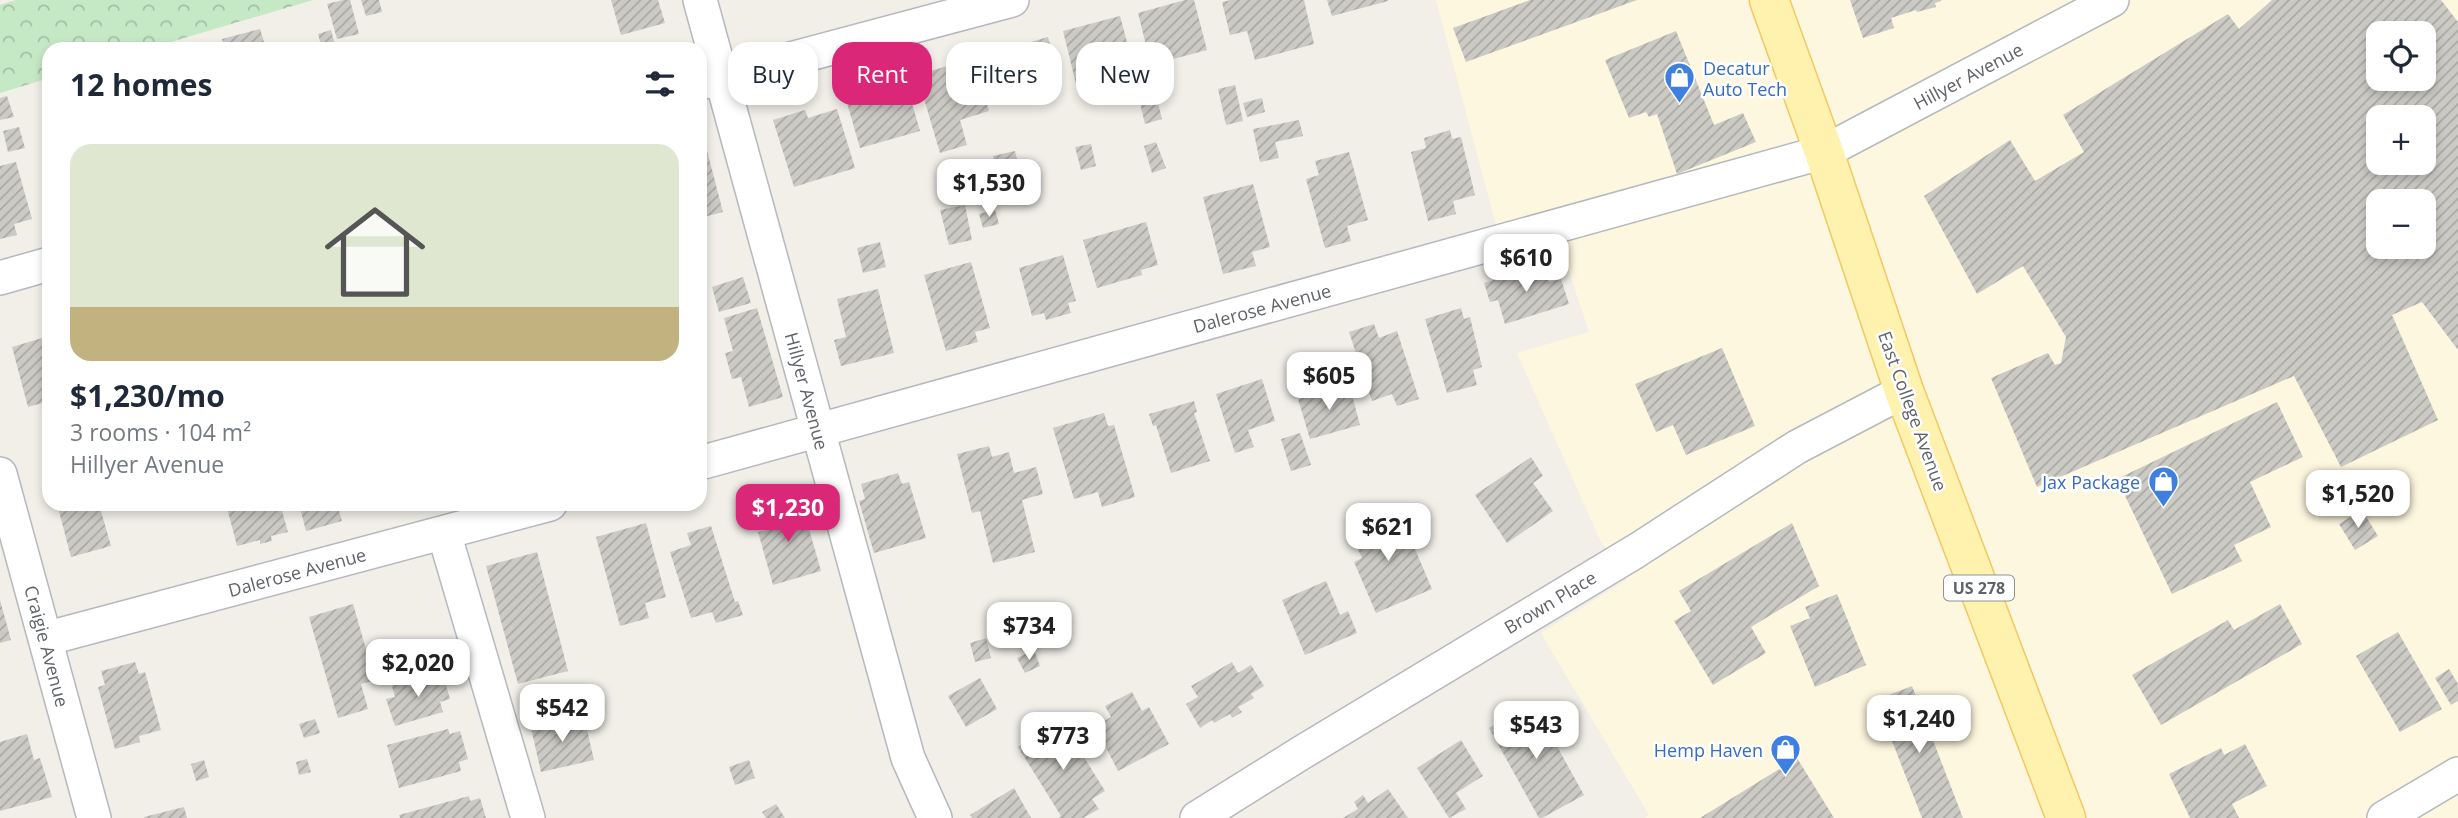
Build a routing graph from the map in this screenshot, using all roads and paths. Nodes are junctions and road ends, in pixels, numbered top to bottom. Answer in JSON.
{"nodes":[{"id":1,"x":700,"y":0,"type":"edge"},
{"id":2,"x":1012,"y":0,"type":"edge"},
{"id":3,"x":1769,"y":0,"type":"edge"},
{"id":4,"x":2112,"y":0,"type":"edge"},
{"id":5,"x":706,"y":42,"type":"edge"},
{"id":6,"x":707,"y":51,"type":"edge"},
{"id":7,"x":711,"y":80,"type":"edge"},
{"id":8,"x":1824,"y":152,"type":"junction"},
{"id":9,"x":42,"y":266,"type":"edge"},
{"id":10,"x":0,"y":278,"type":"edge"},
{"id":11,"x":1904,"y":391,"type":"junction"},
{"id":12,"x":818,"y":431,"type":"junction"},
{"id":13,"x":707,"y":461,"type":"edge"},
{"id":14,"x":0,"y":474,"type":"edge"},
{"id":15,"x":524,"y":511,"type":"edge"},
{"id":16,"x":444,"y":533,"type":"junction"},
{"id":17,"x":45,"y":639,"type":"junction"},
{"id":18,"x":2458,"y":774,"type":"edge"},
{"id":19,"x":94,"y":818,"type":"edge"},
{"id":20,"x":528,"y":818,"type":"edge"},
{"id":21,"x":935,"y":818,"type":"edge"},
{"id":22,"x":1197,"y":818,"type":"edge"},
{"id":23,"x":2066,"y":818,"type":"edge"},
{"id":24,"x":2384,"y":818,"type":"edge"}],
"edges":[{"from":1,"to":5,"type":"street","name":"Hillyer Avenue"},
{"from":2,"to":7,"type":"street"},
{"from":3,"to":8,"type":"main road","name":"East College Avenue","number":"US 278"},
{"from":4,"to":8,"type":"street","name":"Hillyer Avenue"},
{"from":6,"to":7,"type":"street","name":"Hillyer Avenue"},
{"from":7,"to":12,"type":"street","name":"Hillyer Avenue"},
{"from":8,"to":11,"type":"main road","name":"East College Avenue","number":"US 278"},
{"from":8,"to":12,"type":"street","name":"Dalerose Avenue"},
{"from":9,"to":10,"type":"street"},
{"from":11,"to":22,"type":"street","name":"Brown Place"},
{"from":11,"to":23,"type":"main road","name":"East College Avenue","number":"US 278"},
{"from":12,"to":13,"type":"street","name":"Dalerose Avenue"},
{"from":12,"to":21,"type":"street","name":"Hillyer Avenue"},
{"from":14,"to":17,"type":"street","name":"Craigie Avenue"},
{"from":15,"to":16,"type":"street","name":"Dalerose Avenue"},
{"from":16,"to":17,"type":"street","name":"Dalerose Avenue"},
{"from":16,"to":20,"type":"street"},
{"from":17,"to":19,"type":"street","name":"Craigie Avenue"},
{"from":18,"to":24,"type":"street"}]}
